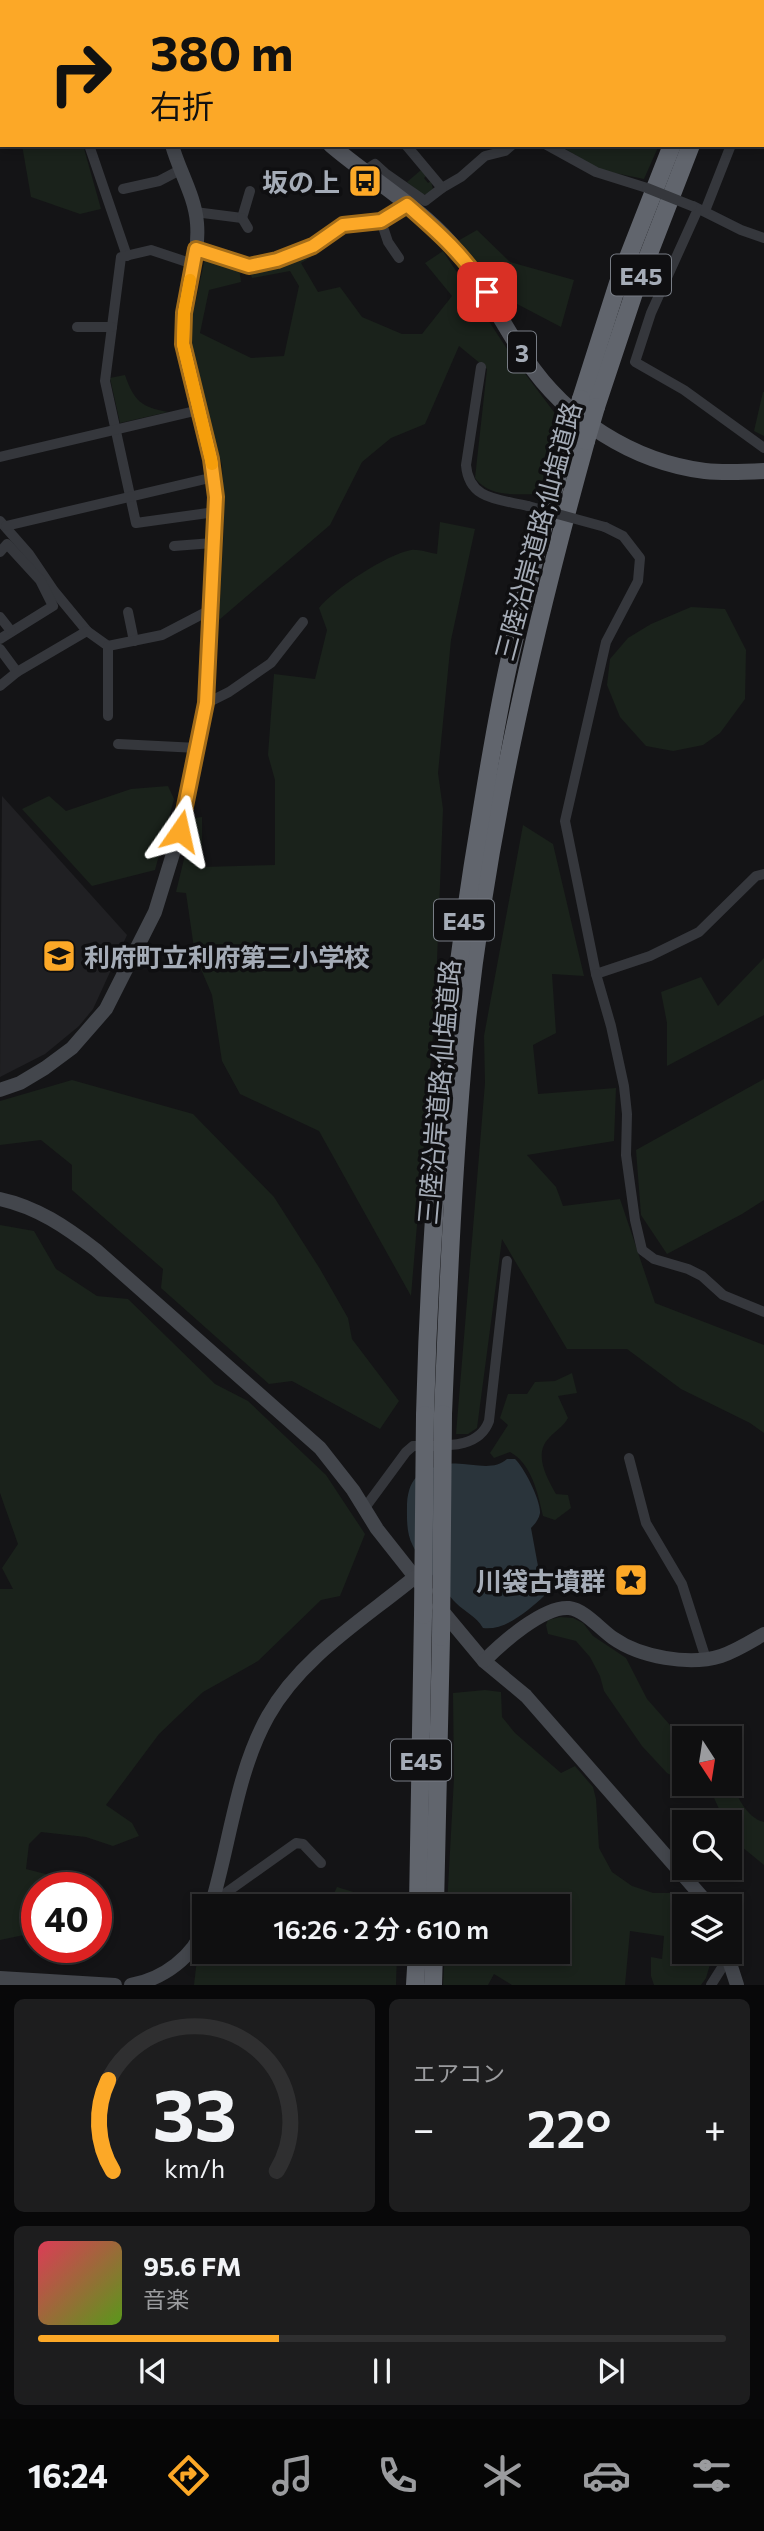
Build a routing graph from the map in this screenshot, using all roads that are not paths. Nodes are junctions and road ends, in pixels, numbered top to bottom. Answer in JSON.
{"nodes":[{"id":1,"x":90,"y":147,"type":"edge"},
{"id":2,"x":173,"y":147,"type":"edge"},
{"id":3,"x":333,"y":147,"type":"edge"},
{"id":4,"x":408,"y":147,"type":"edge"},
{"id":5,"x":509,"y":147,"type":"edge"},
{"id":6,"x":551,"y":147,"type":"edge"},
{"id":7,"x":671,"y":147,"type":"edge"},
{"id":8,"x":690,"y":147,"type":"edge"},
{"id":9,"x":730,"y":147,"type":"edge"},
{"id":10,"x":180,"y":170,"type":"junction"},
{"id":11,"x":363,"y":172,"type":"junction"},
{"id":12,"x":442,"y":188,"type":"junction"},
{"id":13,"x":122,"y":190,"type":"dead end"},
{"id":14,"x":250,"y":191,"type":"dead end"},
{"id":15,"x":407,"y":205,"type":"junction"},
{"id":16,"x":699,"y":209,"type":"junction"},
{"id":17,"x":195,"y":212,"type":"junction"},
{"id":18,"x":242,"y":218,"type":"junction"},
{"id":19,"x":381,"y":221,"type":"junction"},
{"id":20,"x":248,"y":228,"type":"dead end"},
{"id":21,"x":764,"y":238,"type":"edge"},
{"id":22,"x":196,"y":249,"type":"junction"},
{"id":23,"x":127,"y":256,"type":"junction"},
{"id":24,"x":399,"y":258,"type":"dead end"},
{"id":25,"x":193,"y":264,"type":"junction"},
{"id":26,"x":77,"y":327,"type":"dead end"},
{"id":27,"x":112,"y":327,"type":"junction"},
{"id":28,"x":481,"y":367,"type":"dead end"},
{"id":29,"x":589,"y":403,"type":"junction"},
{"id":30,"x":199,"y":410,"type":"junction"},
{"id":31,"x":116,"y":429,"type":"junction"},
{"id":32,"x":578,"y":438,"type":"junction"},
{"id":33,"x":764,"y":448,"type":"edge"},
{"id":34,"x":0,"y":457,"type":"edge"},
{"id":35,"x":764,"y":471,"type":"edge"},
{"id":36,"x":214,"y":477,"type":"junction"},
{"id":37,"x":132,"y":497,"type":"junction"},
{"id":38,"x":215,"y":512,"type":"junction"},
{"id":39,"x":3,"y":524,"type":"edge"},
{"id":40,"x":213,"y":542,"type":"junction"},
{"id":41,"x":174,"y":547,"type":"dead end"},
{"id":42,"x":0,"y":552,"type":"edge"},
{"id":43,"x":210,"y":610,"type":"junction"},
{"id":44,"x":128,"y":612,"type":"dead end"},
{"id":45,"x":0,"y":617,"type":"edge"},
{"id":46,"x":303,"y":622,"type":"dead end"},
{"id":47,"x":11,"y":631,"type":"junction"},
{"id":48,"x":87,"y":631,"type":"junction"},
{"id":49,"x":0,"y":639,"type":"edge"},
{"id":50,"x":134,"y":641,"type":"junction"},
{"id":51,"x":108,"y":646,"type":"junction"},
{"id":52,"x":0,"y":649,"type":"edge"},
{"id":53,"x":17,"y":672,"type":"junction"},
{"id":54,"x":0,"y":685,"type":"edge"},
{"id":55,"x":206,"y":703,"type":"junction"},
{"id":56,"x":108,"y":716,"type":"dead end"},
{"id":57,"x":118,"y":744,"type":"dead end"},
{"id":58,"x":198,"y":748,"type":"junction"},
{"id":59,"x":764,"y":874,"type":"edge"},
{"id":60,"x":596,"y":974,"type":"junction"},
{"id":61,"x":0,"y":1090,"type":"edge"},
{"id":62,"x":0,"y":1199,"type":"edge"},
{"id":63,"x":507,"y":1261,"type":"dead end"},
{"id":64,"x":764,"y":1312,"type":"edge"},
{"id":65,"x":629,"y":1458,"type":"dead end"},
{"id":66,"x":365,"y":1509,"type":"junction"},
{"id":67,"x":415,"y":1577,"type":"junction"},
{"id":68,"x":764,"y":1634,"type":"edge"},
{"id":69,"x":706,"y":1659,"type":"junction"},
{"id":70,"x":484,"y":1661,"type":"junction"},
{"id":71,"x":321,"y":1863,"type":"dead end"},
{"id":72,"x":214,"y":1894,"type":"edge"},
{"id":73,"x":225,"y":1894,"type":"edge"},
{"id":74,"x":418,"y":1894,"type":"edge"},
{"id":75,"x":435,"y":1894,"type":"edge"},
{"id":76,"x":702,"y":1894,"type":"edge"},
{"id":77,"x":192,"y":1949,"type":"edge"},
{"id":78,"x":416,"y":1964,"type":"edge"},
{"id":79,"x":434,"y":1964,"type":"edge"},
{"id":80,"x":722,"y":1964,"type":"edge"},
{"id":81,"x":730,"y":1964,"type":"edge"},
{"id":82,"x":0,"y":1978,"type":"edge"},
{"id":83,"x":115,"y":1985,"type":"edge"},
{"id":84,"x":131,"y":1985,"type":"edge"},
{"id":85,"x":415,"y":1985,"type":"edge"},
{"id":86,"x":433,"y":1985,"type":"edge"},
{"id":87,"x":711,"y":1985,"type":"edge"},
{"id":88,"x":737,"y":1985,"type":"edge"}],
"edges":[{"from":1,"to":23,"type":"street"},
{"from":2,"to":10,"type":"street"},
{"from":3,"to":11,"type":"main road","number":"3"},
{"from":4,"to":12,"type":"street"},
{"from":5,"to":12,"type":"street"},
{"from":6,"to":16,"type":"street","bridge":true},
{"from":7,"to":29,"type":"highway","name":"三陸沿岸道路;仙塩道路","number":"E45"},
{"from":8,"to":29,"type":"highway","name":"三陸沿岸道路;仙塩道路","number":"E45"},
{"from":9,"to":16,"type":"street"},
{"from":10,"to":13,"type":"street"},
{"from":10,"to":17,"type":"street"},
{"from":11,"to":12,"type":"street"},
{"from":11,"to":15,"type":"main road","number":"3"},
{"from":14,"to":18,"type":"street"},
{"from":15,"to":19,"type":"street"},
{"from":15,"to":35,"type":"main road","number":"3"},
{"from":16,"to":21,"type":"street"},
{"from":16,"to":33,"type":"street"},
{"from":17,"to":18,"type":"street"},
{"from":17,"to":22,"type":"street"},
{"from":18,"to":20,"type":"street"},
{"from":19,"to":22,"type":"street"},
{"from":19,"to":24,"type":"street"},
{"from":22,"to":25,"type":"street"},
{"from":23,"to":25,"type":"street"},
{"from":23,"to":27,"type":"street"},
{"from":25,"to":30,"type":"street"},
{"from":26,"to":27,"type":"street"},
{"from":27,"to":31,"type":"street"},
{"from":28,"to":60,"type":"street","bridge":true},
{"from":29,"to":32,"type":"highway","name":"三陸沿岸道路;仙塩道路","number":"E45","bridge":true},
{"from":30,"to":31,"type":"street"},
{"from":30,"to":36,"type":"street"},
{"from":31,"to":34,"type":"street"},
{"from":31,"to":37,"type":"street"},
{"from":32,"to":74,"type":"highway","name":"三陸沿岸道路;仙塩道路","number":"E45","bridge":true},
{"from":32,"to":75,"type":"highway","name":"三陸沿岸道路;仙塩道路","number":"E45","bridge":true},
{"from":36,"to":37,"type":"street"},
{"from":36,"to":38,"type":"street"},
{"from":37,"to":38,"type":"street"},
{"from":37,"to":39,"type":"street"},
{"from":38,"to":40,"type":"street"},
{"from":39,"to":48,"type":"street"},
{"from":40,"to":41,"type":"street"},
{"from":40,"to":43,"type":"street"},
{"from":42,"to":47,"type":"street"},
{"from":43,"to":50,"type":"street"},
{"from":43,"to":55,"type":"street"},
{"from":44,"to":50,"type":"street"},
{"from":45,"to":47,"type":"street"},
{"from":46,"to":55,"type":"street"},
{"from":47,"to":49,"type":"street"},
{"from":48,"to":51,"type":"street"},
{"from":48,"to":53,"type":"street"},
{"from":50,"to":51,"type":"street"},
{"from":51,"to":56,"type":"street"},
{"from":52,"to":53,"type":"street"},
{"from":53,"to":54,"type":"street"},
{"from":55,"to":58,"type":"street"},
{"from":57,"to":58,"type":"street"},
{"from":58,"to":61,"type":"street"},
{"from":59,"to":60,"type":"street"},
{"from":60,"to":64,"type":"street"},
{"from":62,"to":66,"type":"street"},
{"from":63,"to":66,"type":"street"},
{"from":65,"to":69,"type":"street"},
{"from":66,"to":67,"type":"street"},
{"from":67,"to":70,"type":"street"},
{"from":67,"to":72,"type":"street"},
{"from":68,"to":69,"type":"street"},
{"from":69,"to":70,"type":"street"},
{"from":70,"to":76,"type":"street"},
{"from":71,"to":73,"type":"street"},
{"from":77,"to":84,"type":"street"},
{"from":78,"to":85,"type":"highway"},
{"from":79,"to":86,"type":"highway"},
{"from":80,"to":87,"type":"street"},
{"from":81,"to":88,"type":"street"},
{"from":82,"to":83,"type":"street"}]}
